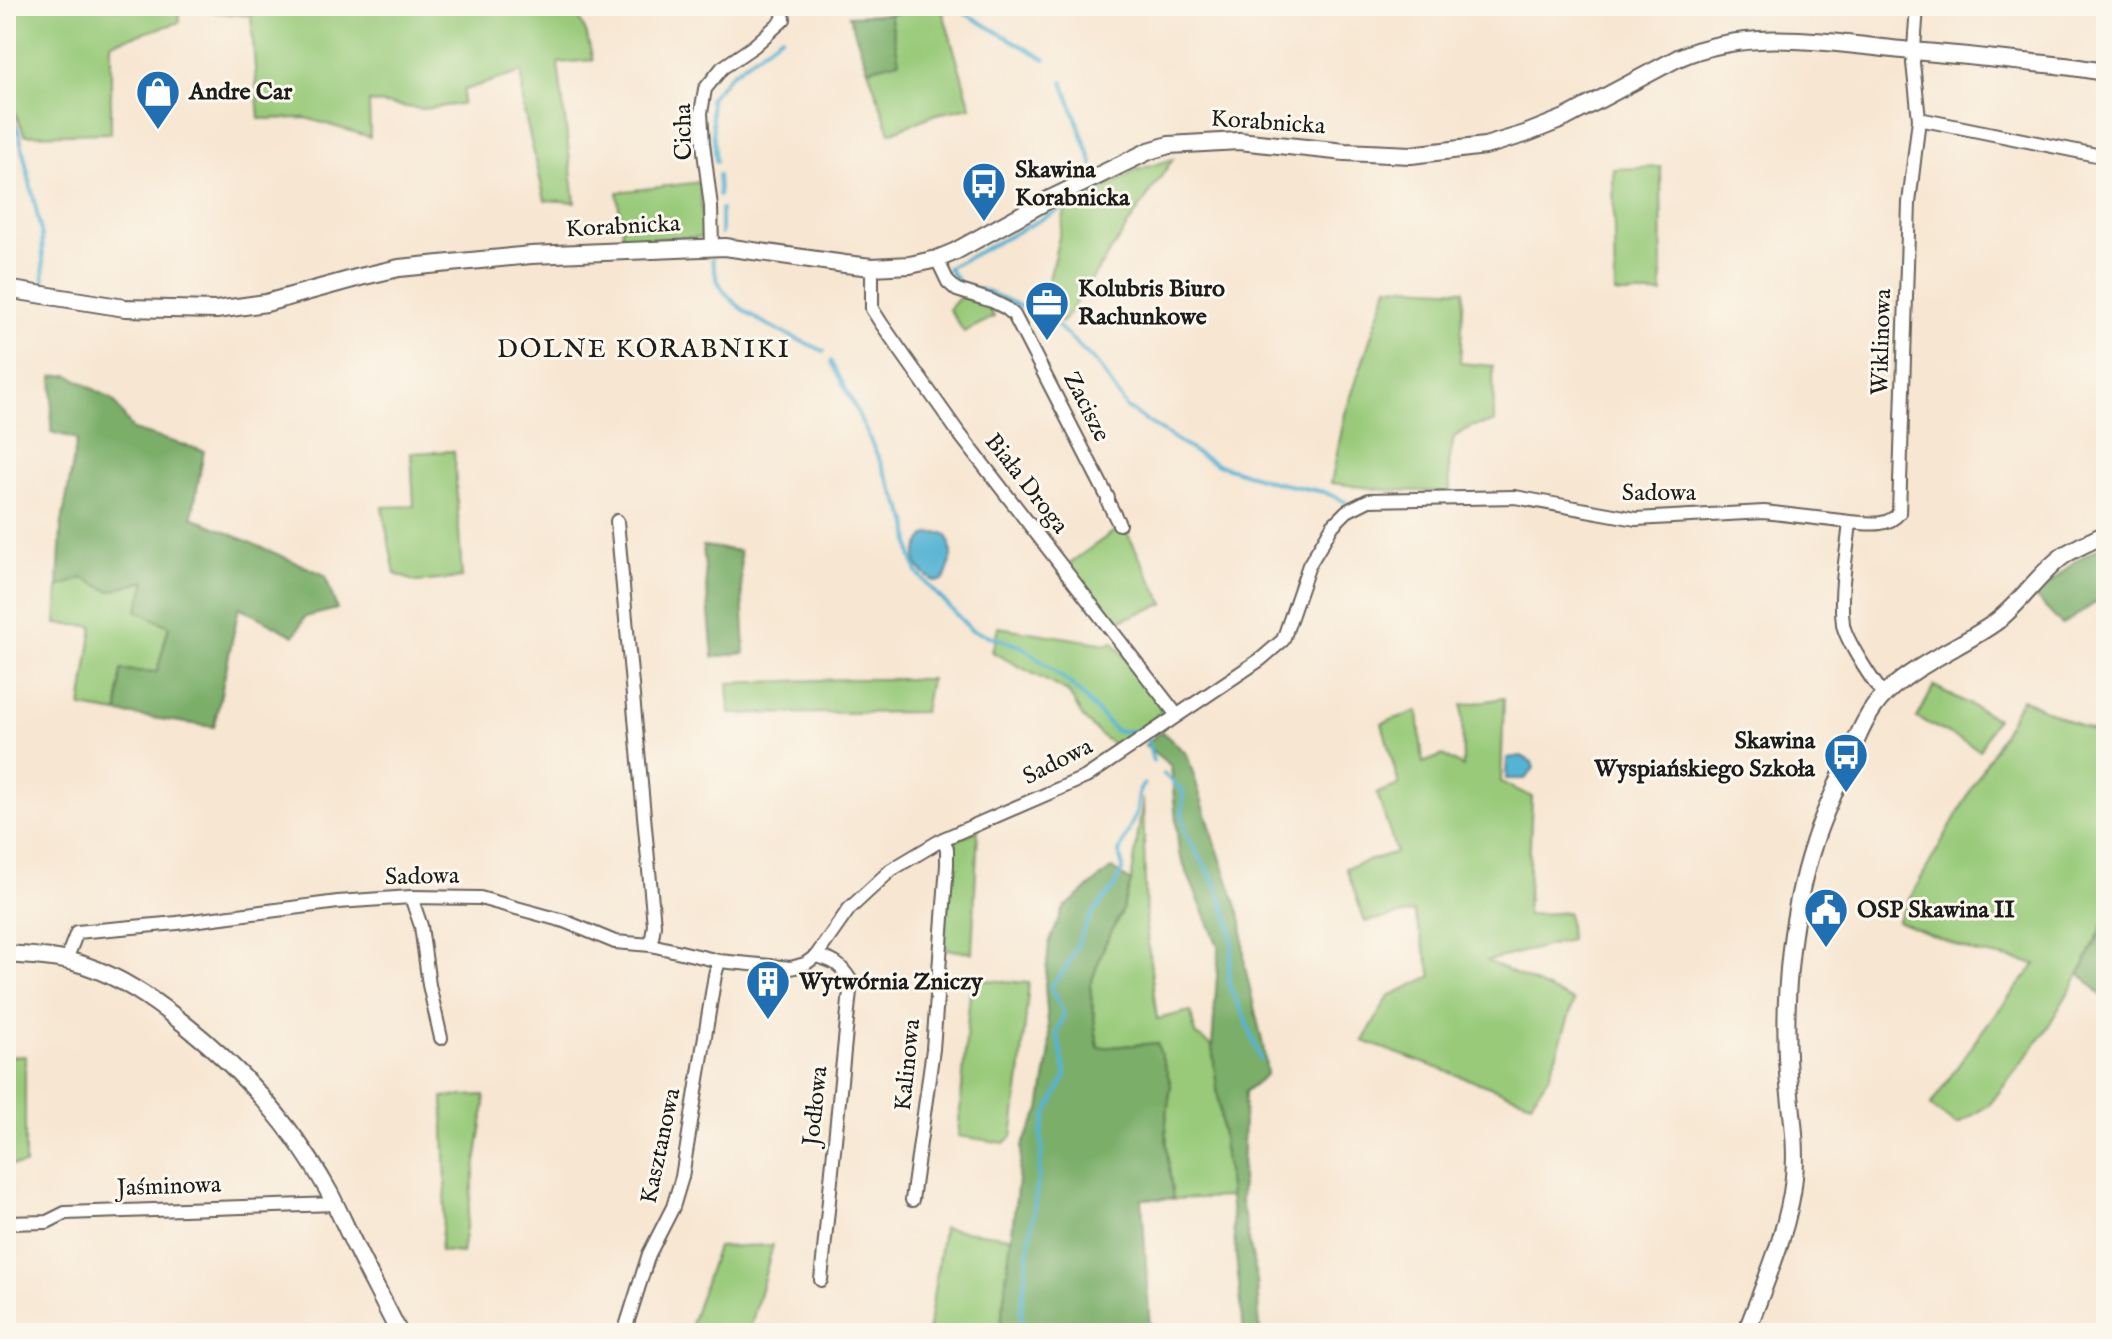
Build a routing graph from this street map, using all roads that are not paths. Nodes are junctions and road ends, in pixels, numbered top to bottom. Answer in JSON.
{"nodes":[{"id":1,"x":779,"y":6,"type":"edge"},
{"id":2,"x":1917,"y":6,"type":"edge"},
{"id":3,"x":1913,"y":51,"type":"junction"},
{"id":4,"x":2106,"y":73,"type":"edge"},
{"id":5,"x":1919,"y":119,"type":"junction"},
{"id":6,"x":2106,"y":157,"type":"edge"},
{"id":7,"x":712,"y":247,"type":"junction"},
{"id":8,"x":937,"y":259,"type":"junction"},
{"id":9,"x":872,"y":267,"type":"junction"},
{"id":10,"x":6,"y":289,"type":"edge"},
{"id":11,"x":617,"y":521,"type":"dead end"},
{"id":12,"x":1850,"y":522,"type":"junction"},
{"id":13,"x":1119,"y":524,"type":"dead end"},
{"id":14,"x":2106,"y":534,"type":"edge"},
{"id":15,"x":1884,"y":695,"type":"junction"},
{"id":16,"x":1176,"y":714,"type":"junction"},
{"id":17,"x":943,"y":839,"type":"junction"},
{"id":18,"x":411,"y":897,"type":"junction"},
{"id":19,"x":651,"y":945,"type":"junction"},
{"id":20,"x":6,"y":954,"type":"edge"},
{"id":21,"x":816,"y":956,"type":"junction"},
{"id":22,"x":66,"y":960,"type":"junction"},
{"id":23,"x":719,"y":961,"type":"junction"},
{"id":24,"x":441,"y":1038,"type":"dead end"},
{"id":25,"x":912,"y":1200,"type":"dead end"},
{"id":26,"x":335,"y":1204,"type":"junction"},
{"id":27,"x":6,"y":1223,"type":"edge"},
{"id":28,"x":821,"y":1280,"type":"dead end"},
{"id":29,"x":399,"y":1333,"type":"edge"},
{"id":30,"x":624,"y":1333,"type":"edge"},
{"id":31,"x":1746,"y":1333,"type":"edge"}],
"edges":[{"from":1,"to":7,"type":"street","name":"Cicha"},
{"from":2,"to":3,"type":"street","name":"Wiklinowa"},
{"from":3,"to":4,"type":"street","name":"Korabnicka"},
{"from":3,"to":5,"type":"street","name":"Wiklinowa"},
{"from":3,"to":8,"type":"street","name":"Korabnicka"},
{"from":5,"to":6,"type":"street"},
{"from":5,"to":12,"type":"street","name":"Wiklinowa"},
{"from":7,"to":9,"type":"street","name":"Korabnicka"},
{"from":7,"to":10,"type":"street","name":"Korabnicka"},
{"from":8,"to":9,"type":"street","name":"Korabnicka"},
{"from":8,"to":13,"type":"street","name":"Zacisze"},
{"from":9,"to":16,"type":"street","name":"Biała Droga"},
{"from":11,"to":19,"type":"street"},
{"from":12,"to":15,"type":"street"},
{"from":12,"to":16,"type":"street","name":"Sadowa"},
{"from":14,"to":15,"type":"street"},
{"from":15,"to":31,"type":"street"},
{"from":16,"to":17,"type":"street","name":"Sadowa"},
{"from":17,"to":21,"type":"street","name":"Sadowa"},
{"from":17,"to":25,"type":"street","name":"Kalinowa"},
{"from":18,"to":19,"type":"street","name":"Sadowa"},
{"from":18,"to":22,"type":"street","name":"Sadowa"},
{"from":18,"to":24,"type":"street"},
{"from":19,"to":23,"type":"street","name":"Sadowa"},
{"from":20,"to":22,"type":"street"},
{"from":21,"to":23,"type":"street","name":"Sadowa"},
{"from":21,"to":28,"type":"street","name":"Jodłowa"},
{"from":22,"to":26,"type":"street"},
{"from":23,"to":30,"type":"street","name":"Kasztanowa"},
{"from":26,"to":27,"type":"street","name":"Jaśminowa"},
{"from":26,"to":29,"type":"street"}]}
